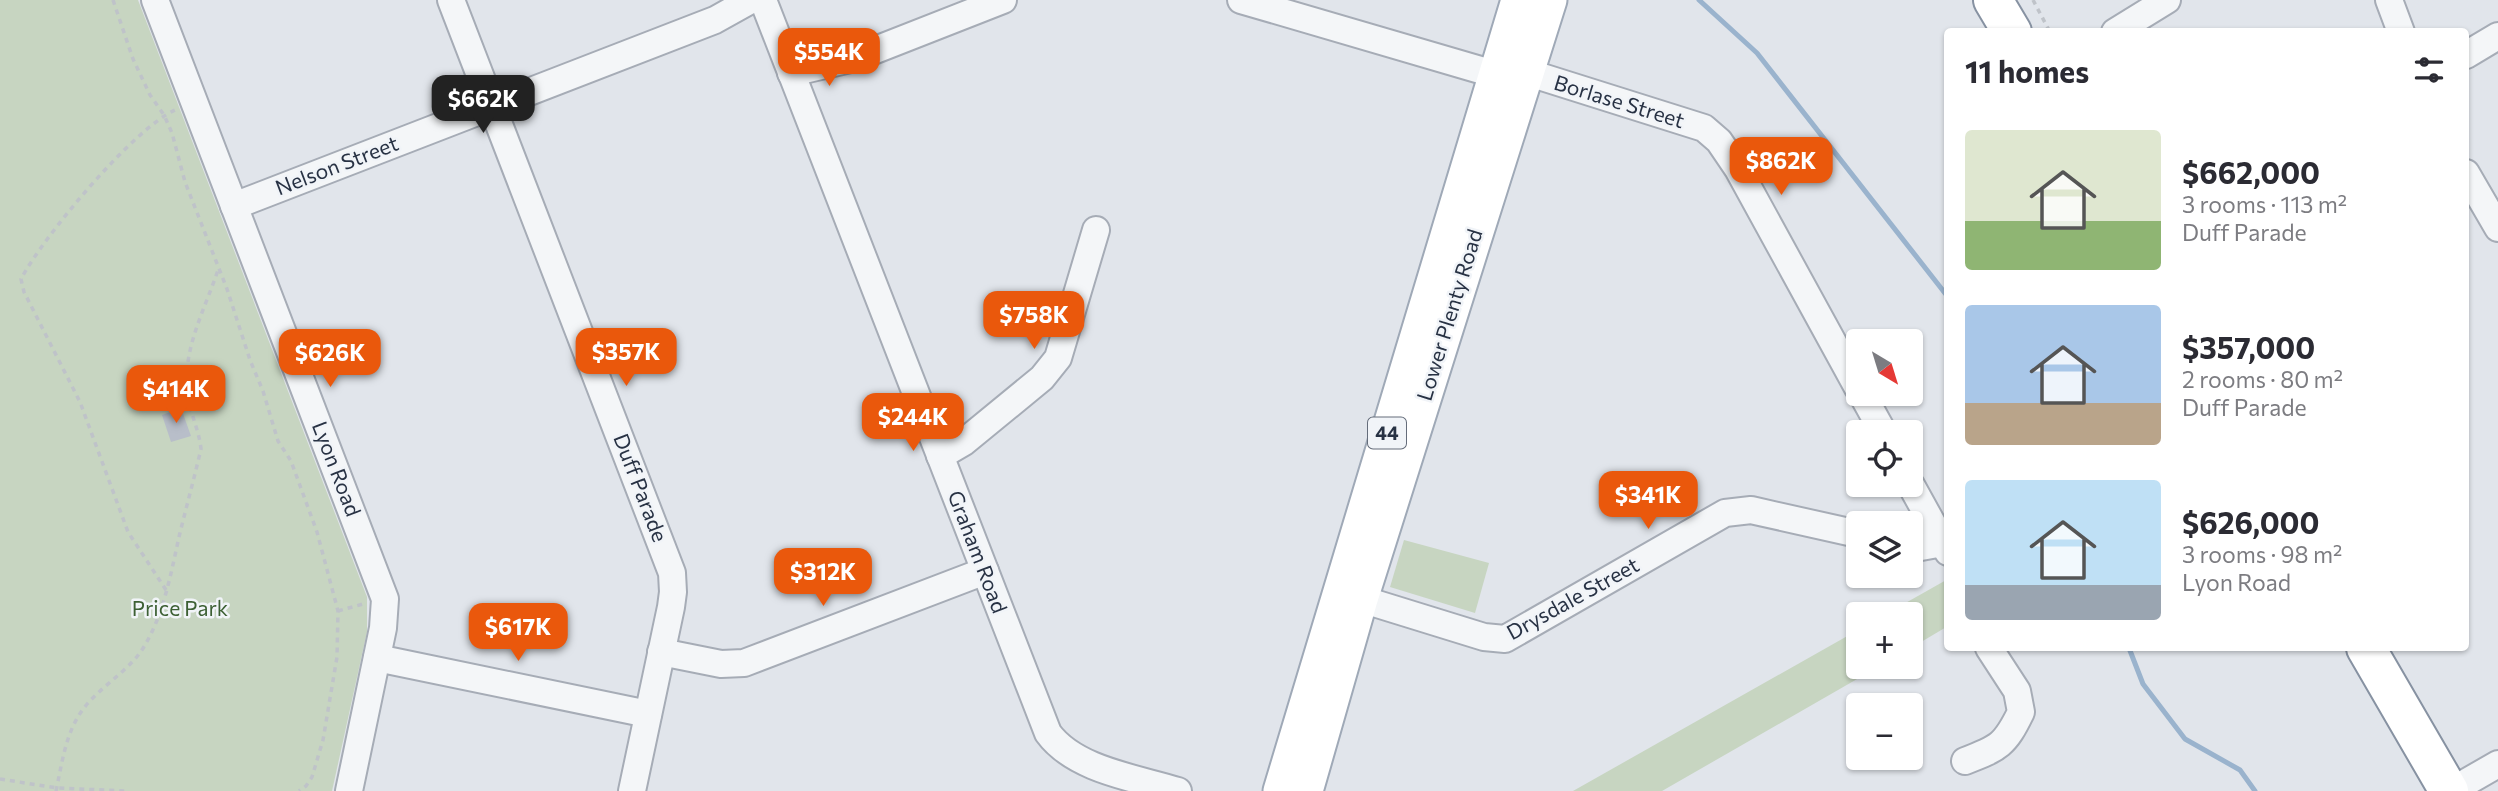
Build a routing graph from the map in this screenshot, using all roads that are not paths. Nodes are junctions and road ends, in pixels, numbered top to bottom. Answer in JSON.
{"nodes":[{"id":1,"x":155,"y":0,"type":"edge"},
{"id":2,"x":451,"y":0,"type":"edge"},
{"id":3,"x":1003,"y":0,"type":"edge"},
{"id":4,"x":1241,"y":0,"type":"edge"},
{"id":5,"x":1518,"y":0,"type":"edge"},
{"id":6,"x":1549,"y":0,"type":"edge"},
{"id":7,"x":1993,"y":0,"type":"edge"},
{"id":8,"x":2168,"y":0,"type":"edge"},
{"id":9,"x":2389,"y":0,"type":"edge"},
{"id":10,"x":760,"y":3,"type":"edge"},
{"id":11,"x":2010,"y":28,"type":"edge"},
{"id":12,"x":2122,"y":28,"type":"edge"},
{"id":13,"x":2400,"y":28,"type":"edge"},
{"id":14,"x":2498,"y":36,"type":"edge"},
{"id":15,"x":2469,"y":53,"type":"edge"},
{"id":16,"x":1510,"y":73,"type":"junction"},
{"id":17,"x":794,"y":81,"type":"junction"},
{"id":18,"x":492,"y":106,"type":"junction"},
{"id":19,"x":2469,"y":178,"type":"edge"},
{"id":20,"x":234,"y":206,"type":"junction"},
{"id":21,"x":2498,"y":228,"type":"edge"},
{"id":22,"x":1096,"y":230,"type":"dead end"},
{"id":23,"x":1846,"y":366,"type":"edge"},
{"id":24,"x":940,"y":456,"type":"junction"},
{"id":25,"x":1917,"y":497,"type":"edge"},
{"id":26,"x":1846,"y":531,"type":"edge"},
{"id":27,"x":1944,"y":546,"type":"edge"},
{"id":28,"x":1923,"y":547,"type":"edge"},
{"id":29,"x":1944,"y":548,"type":"edge"},
{"id":30,"x":985,"y":572,"type":"junction"},
{"id":31,"x":1362,"y":599,"type":"junction"},
{"id":32,"x":1991,"y":651,"type":"edge"},
{"id":33,"x":2368,"y":651,"type":"edge"},
{"id":34,"x":661,"y":652,"type":"junction"},
{"id":35,"x":377,"y":658,"type":"junction"},
{"id":36,"x":648,"y":714,"type":"junction"},
{"id":37,"x":1965,"y":761,"type":"dead end"},
{"id":38,"x":2498,"y":764,"type":"edge"},
{"id":39,"x":1123,"y":783,"type":"edge"},
{"id":40,"x":349,"y":791,"type":"edge"},
{"id":41,"x":632,"y":791,"type":"edge"},
{"id":42,"x":1178,"y":791,"type":"edge"},
{"id":43,"x":1280,"y":791,"type":"edge"},
{"id":44,"x":1306,"y":791,"type":"edge"},
{"id":45,"x":2450,"y":791,"type":"edge"}],
"edges":[{"from":1,"to":20,"type":"street","name":"Lyon Road"},
{"from":2,"to":18,"type":"street","name":"Duff Parade"},
{"from":3,"to":17,"type":"street"},
{"from":4,"to":16,"type":"street","name":"Borlase Street"},
{"from":5,"to":16,"type":"main road","name":"Lower Plenty Road","number":"44"},
{"from":6,"to":16,"type":"main road","name":"Lower Plenty Road","number":"44"},
{"from":7,"to":11,"type":"highway"},
{"from":8,"to":12,"type":"street"},
{"from":9,"to":13,"type":"street"},
{"from":10,"to":17,"type":"street","name":"Graham Road"},
{"from":10,"to":18,"type":"street","name":"Nelson Street"},
{"from":14,"to":15,"type":"street"},
{"from":16,"to":23,"type":"street","name":"Borlase Street"},
{"from":16,"to":31,"type":"main road","name":"Lower Plenty Road","number":"44"},
{"from":16,"to":43,"type":"main road","name":"Lower Plenty Road","number":"44"},
{"from":17,"to":24,"type":"street","name":"Graham Road"},
{"from":18,"to":20,"type":"street","name":"Nelson Street"},
{"from":18,"to":34,"type":"street","name":"Duff Parade"},
{"from":19,"to":21,"type":"street"},
{"from":20,"to":35,"type":"street","name":"Lyon Road"},
{"from":22,"to":24,"type":"street"},
{"from":24,"to":30,"type":"street","name":"Graham Road"},
{"from":25,"to":27,"type":"street"},
{"from":26,"to":31,"type":"street","name":"Drysdale Street"},
{"from":28,"to":29,"type":"street"},
{"from":30,"to":34,"type":"street"},
{"from":30,"to":39,"type":"street","name":"Graham Road"},
{"from":31,"to":44,"type":"main road","name":"Lower Plenty Road","number":"44"},
{"from":32,"to":37,"type":"street"},
{"from":33,"to":45,"type":"highway"},
{"from":34,"to":36,"type":"street","name":"Duff Parade"},
{"from":35,"to":36,"type":"street"},
{"from":35,"to":40,"type":"street","name":"Lyon Road"},
{"from":36,"to":41,"type":"street","name":"Duff Parade"},
{"from":38,"to":45,"type":"street"},
{"from":39,"to":42,"type":"street","name":"Graham Road"}]}
